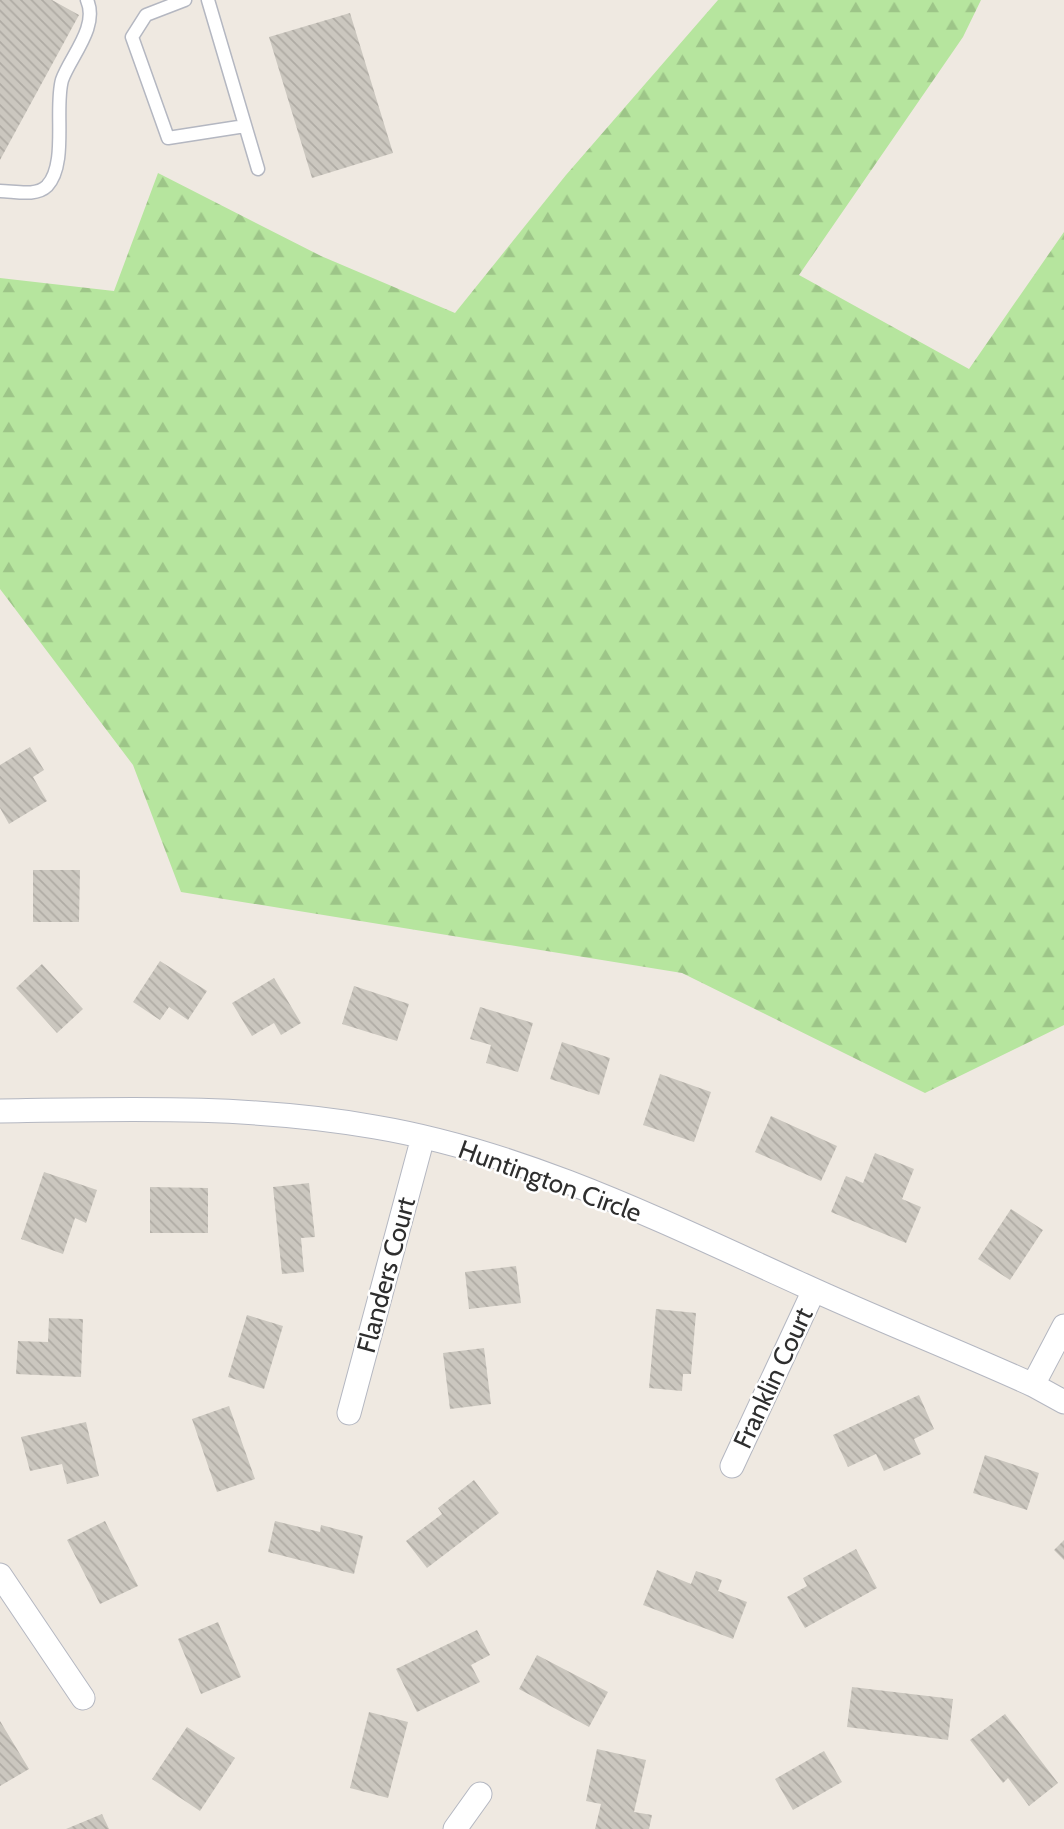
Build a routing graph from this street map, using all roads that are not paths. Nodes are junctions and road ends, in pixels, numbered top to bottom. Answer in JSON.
{"nodes":[{"id":1,"x":87,"y":0,"type":"edge"},
{"id":2,"x":185,"y":0,"type":"edge"},
{"id":3,"x":208,"y":0,"type":"edge"},
{"id":4,"x":245,"y":126,"type":"junction"},
{"id":5,"x":258,"y":169,"type":"dead end"},
{"id":6,"x":0,"y":191,"type":"edge"},
{"id":7,"x":0,"y":1111,"type":"edge"},
{"id":8,"x":423,"y":1137,"type":"junction"},
{"id":9,"x":814,"y":1290,"type":"junction"},
{"id":10,"x":1064,"y":1326,"type":"edge"},
{"id":11,"x":1032,"y":1385,"type":"junction"},
{"id":12,"x":1064,"y":1402,"type":"edge"},
{"id":13,"x":349,"y":1413,"type":"dead end"},
{"id":14,"x":732,"y":1466,"type":"dead end"},
{"id":15,"x":0,"y":1576,"type":"edge"},
{"id":16,"x":83,"y":1699,"type":"dead end"},
{"id":17,"x":480,"y":1794,"type":"dead end"},
{"id":18,"x":455,"y":1829,"type":"edge"}],
"edges":[{"from":1,"to":6,"type":"lane"},
{"from":2,"to":4,"type":"lane"},
{"from":3,"to":4,"type":"lane"},
{"from":4,"to":5,"type":"lane"},
{"from":7,"to":8,"type":"street","name":"Huntington Circle"},
{"from":8,"to":9,"type":"street","name":"Huntington Circle"},
{"from":8,"to":13,"type":"street","name":"Flanders Court"},
{"from":9,"to":11,"type":"street","name":"Huntington Circle"},
{"from":9,"to":14,"type":"street","name":"Franklin Court"},
{"from":10,"to":11,"type":"street"},
{"from":11,"to":12,"type":"street","name":"Huntington Circle"},
{"from":15,"to":16,"type":"street"},
{"from":17,"to":18,"type":"street"}]}
